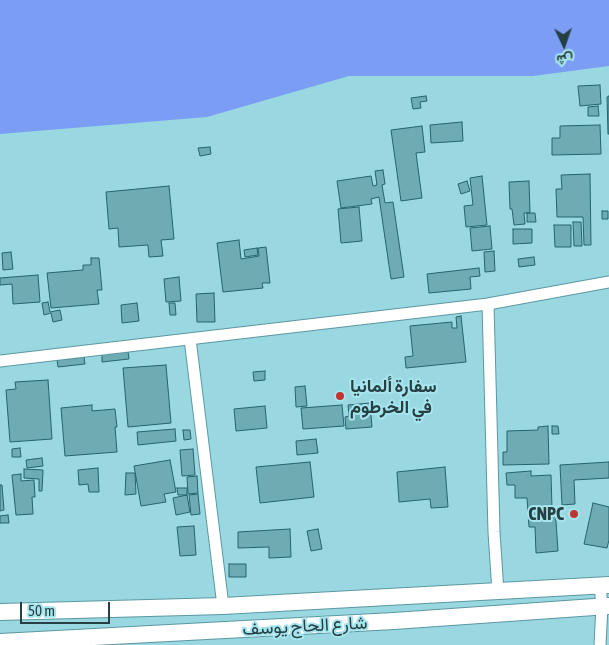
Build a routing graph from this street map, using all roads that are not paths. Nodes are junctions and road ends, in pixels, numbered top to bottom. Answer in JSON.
{"nodes":[{"id":1,"x":609,"y":282,"type":"edge"},
{"id":2,"x":488,"y":304,"type":"junction"},
{"id":3,"x":190,"y":339,"type":"junction"},
{"id":4,"x":0,"y":361,"type":"edge"},
{"id":5,"x":605,"y":586,"type":"edge"},
{"id":6,"x":498,"y":592,"type":"junction"},
{"id":7,"x":223,"y":606,"type":"junction"},
{"id":8,"x":605,"y":606,"type":"edge"},
{"id":9,"x":0,"y":612,"type":"edge"},
{"id":10,"x":609,"y":640,"type":"edge"},
{"id":11,"x":0,"y":642,"type":"edge"},
{"id":12,"x":61,"y":642,"type":"edge"},
{"id":13,"x":600,"y":645,"type":"edge"},
{"id":14,"x":606,"y":645,"type":"edge"}],
"edges":[{"from":1,"to":2,"type":"street"},
{"from":2,"to":3,"type":"street"},
{"from":2,"to":6,"type":"street"},
{"from":3,"to":4,"type":"street"},
{"from":3,"to":7,"type":"street"},
{"from":5,"to":6,"type":"main road","name":"شارع الحاج يوسف"},
{"from":5,"to":8,"type":"street"},
{"from":6,"to":7,"type":"main road","name":"شارع الحاج يوسف"},
{"from":7,"to":9,"type":"main road","name":"شارع الحاج يوسف"},
{"from":8,"to":12,"type":"main road","name":"شارع الحاج يوسف"},
{"from":8,"to":13,"type":"street"},
{"from":10,"to":14,"type":"street"},
{"from":11,"to":12,"type":"main road","name":"شارع الحاج يوسف"}]}
